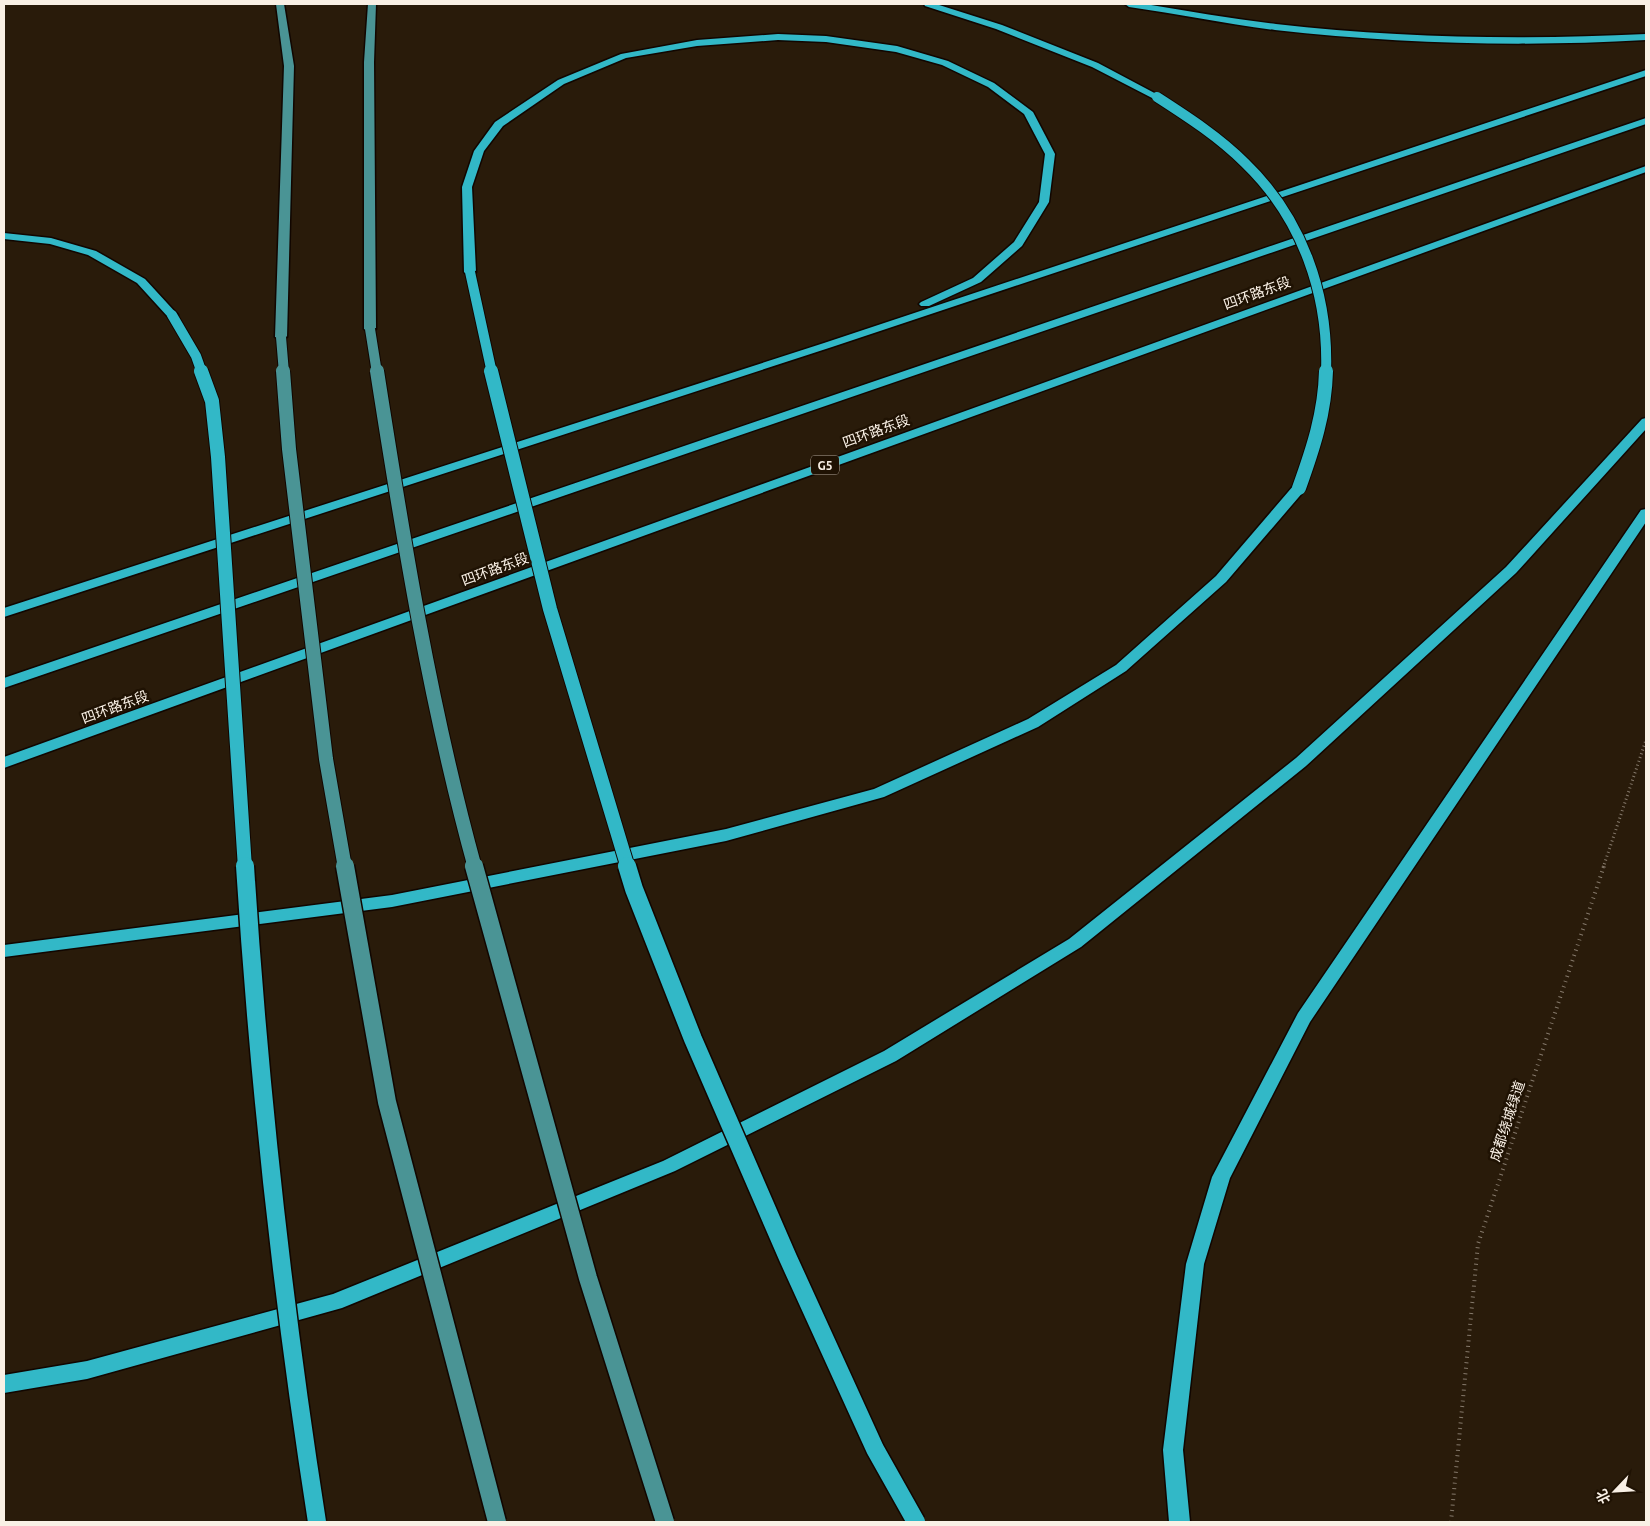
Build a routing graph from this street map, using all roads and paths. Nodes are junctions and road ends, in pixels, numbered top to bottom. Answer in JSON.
{"nodes":[{"id":1,"x":280,"y":4,"type":"edge"},
{"id":2,"x":372,"y":4,"type":"edge"},
{"id":3,"x":928,"y":4,"type":"edge"},
{"id":4,"x":1129,"y":4,"type":"edge"},
{"id":5,"x":1646,"y":37,"type":"edge"},
{"id":6,"x":1646,"y":73,"type":"edge"},
{"id":7,"x":1646,"y":121,"type":"edge"},
{"id":8,"x":1646,"y":168,"type":"edge"},
{"id":9,"x":4,"y":236,"type":"edge"},
{"id":10,"x":828,"y":345,"type":"junction"},
{"id":11,"x":1646,"y":422,"type":"edge"},
{"id":12,"x":1646,"y":513,"type":"edge"},
{"id":13,"x":4,"y":613,"type":"edge"},
{"id":14,"x":4,"y":683,"type":"edge"},
{"id":15,"x":1646,"y":740,"type":"edge"},
{"id":16,"x":4,"y":763,"type":"edge"},
{"id":17,"x":4,"y":951,"type":"edge"},
{"id":18,"x":4,"y":1384,"type":"edge"},
{"id":19,"x":317,"y":1522,"type":"edge"},
{"id":20,"x":497,"y":1522,"type":"edge"},
{"id":21,"x":665,"y":1522,"type":"edge"},
{"id":22,"x":916,"y":1522,"type":"edge"},
{"id":23,"x":1180,"y":1522,"type":"edge"},
{"id":24,"x":1451,"y":1522,"type":"edge"}],
"edges":[{"from":1,"to":20,"type":"main road","bridge":true},
{"from":2,"to":21,"type":"main road","bridge":true},
{"from":3,"to":17,"type":"highway","bridge":true},
{"from":4,"to":5,"type":"highway"},
{"from":6,"to":10,"type":"highway"},
{"from":7,"to":14,"type":"highway"},
{"from":8,"to":16,"type":"highway","name":"四环路东段","number":"G5"},
{"from":9,"to":19,"type":"highway","bridge":true},
{"from":10,"to":13,"type":"highway"},
{"from":10,"to":22,"type":"highway","bridge":true},
{"from":11,"to":18,"type":"highway"},
{"from":12,"to":23,"type":"highway"},
{"from":15,"to":24,"type":"path","name":"成都绕城绿道"}]}
